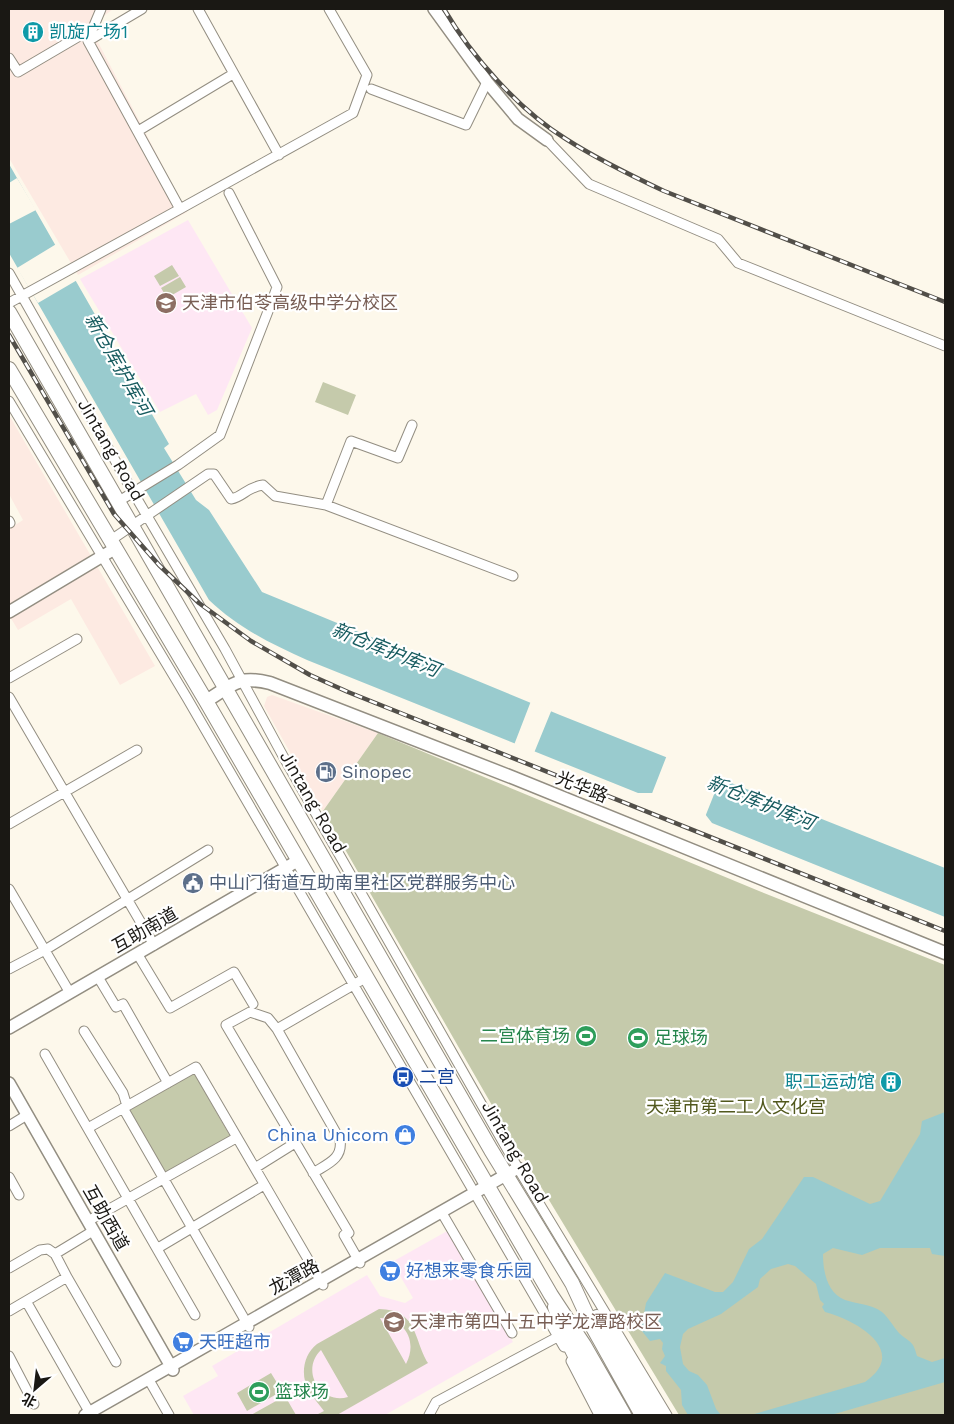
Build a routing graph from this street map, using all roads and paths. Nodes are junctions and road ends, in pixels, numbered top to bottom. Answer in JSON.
{"nodes":[{"id":1,"x":101,"y":9,"type":"edge"},
{"id":2,"x":142,"y":9,"type":"edge"},
{"id":3,"x":198,"y":9,"type":"edge"},
{"id":4,"x":329,"y":9,"type":"edge"},
{"id":5,"x":434,"y":9,"type":"edge"},
{"id":6,"x":9,"y":58,"type":"edge"},
{"id":7,"x":233,"y":74,"type":"junction"},
{"id":8,"x":487,"y":82,"type":"junction"},
{"id":9,"x":371,"y":90,"type":"dead end"},
{"id":10,"x":138,"y":131,"type":"junction"},
{"id":11,"x":547,"y":140,"type":"joint"},
{"id":12,"x":279,"y":154,"type":"junction"},
{"id":13,"x":229,"y":193,"type":"dead end"},
{"id":14,"x":180,"y":209,"type":"junction"},
{"id":15,"x":9,"y":273,"type":"edge"},
{"id":16,"x":22,"y":295,"type":"junction"},
{"id":17,"x":9,"y":303,"type":"edge"},
{"id":18,"x":9,"y":312,"type":"edge"},
{"id":19,"x":945,"y":346,"type":"edge"},
{"id":20,"x":9,"y":369,"type":"edge"},
{"id":21,"x":9,"y":400,"type":"edge"},
{"id":22,"x":412,"y":425,"type":"dead end"},
{"id":23,"x":133,"y":492,"type":"junction"},
{"id":24,"x":119,"y":501,"type":"junction"},
{"id":25,"x":326,"y":506,"type":"junction"},
{"id":26,"x":147,"y":515,"type":"junction"},
{"id":27,"x":132,"y":526,"type":"junction"},
{"id":28,"x":113,"y":544,"type":"junction"},
{"id":29,"x":101,"y":557,"type":"junction"},
{"id":30,"x":513,"y":576,"type":"dead end"},
{"id":31,"x":10,"y":609,"type":"edge"},
{"id":32,"x":77,"y":639,"type":"dead end"},
{"id":33,"x":9,"y":678,"type":"edge"},
{"id":34,"x":241,"y":680,"type":"junction"},
{"id":35,"x":225,"y":689,"type":"junction"},
{"id":36,"x":9,"y":696,"type":"edge"},
{"id":37,"x":206,"y":701,"type":"junction"},
{"id":38,"x":137,"y":750,"type":"dead end"},
{"id":39,"x":65,"y":792,"type":"junction"},
{"id":40,"x":9,"y":824,"type":"edge"},
{"id":41,"x":208,"y":850,"type":"dead end"},
{"id":42,"x":299,"y":860,"type":"junction"},
{"id":43,"x":286,"y":868,"type":"junction"},
{"id":44,"x":9,"y":888,"type":"edge"},
{"id":45,"x":127,"y":898,"type":"junction"},
{"id":46,"x":154,"y":945,"type":"junction"},
{"id":47,"x":44,"y":950,"type":"junction"},
{"id":48,"x":945,"y":953,"type":"edge"},
{"id":49,"x":138,"y":955,"type":"junction"},
{"id":50,"x":9,"y":969,"type":"edge"},
{"id":51,"x":98,"y":977,"type":"junction"},
{"id":52,"x":367,"y":977,"type":"junction"},
{"id":53,"x":353,"y":984,"type":"junction"},
{"id":54,"x":70,"y":993,"type":"junction"},
{"id":55,"x":253,"y":1004,"type":"dead end"},
{"id":56,"x":9,"y":1028,"type":"edge"},
{"id":57,"x":277,"y":1029,"type":"junction"},
{"id":58,"x":84,"y":1030,"type":"dead end"},
{"id":59,"x":45,"y":1054,"type":"dead end"},
{"id":60,"x":9,"y":1083,"type":"edge"},
{"id":61,"x":168,"y":1083,"type":"junction"},
{"id":62,"x":125,"y":1107,"type":"junction"},
{"id":63,"x":27,"y":1115,"type":"junction"},
{"id":64,"x":9,"y":1126,"type":"edge"},
{"id":65,"x":88,"y":1128,"type":"junction"},
{"id":66,"x":236,"y":1138,"type":"junction"},
{"id":67,"x":295,"y":1143,"type":"junction"},
{"id":68,"x":255,"y":1168,"type":"junction"},
{"id":69,"x":313,"y":1172,"type":"junction"},
{"id":70,"x":513,"y":1173,"type":"junction"},
{"id":71,"x":9,"y":1177,"type":"edge"},
{"id":72,"x":163,"y":1179,"type":"junction"},
{"id":73,"x":264,"y":1185,"type":"junction"},
{"id":74,"x":490,"y":1187,"type":"junction"},
{"id":75,"x":19,"y":1195,"type":"dead end"},
{"id":76,"x":476,"y":1195,"type":"junction"},
{"id":77,"x":129,"y":1199,"type":"junction"},
{"id":78,"x":443,"y":1214,"type":"junction"},
{"id":79,"x":91,"y":1226,"type":"junction"},
{"id":80,"x":193,"y":1228,"type":"junction"},
{"id":81,"x":158,"y":1248,"type":"junction"},
{"id":82,"x":55,"y":1254,"type":"junction"},
{"id":83,"x":359,"y":1262,"type":"junction"},
{"id":84,"x":9,"y":1268,"type":"edge"},
{"id":85,"x":68,"y":1277,"type":"junction"},
{"id":86,"x":572,"y":1283,"type":"junction"},
{"id":87,"x":322,"y":1284,"type":"junction"},
{"id":88,"x":552,"y":1296,"type":"junction"},
{"id":89,"x":26,"y":1302,"type":"junction"},
{"id":90,"x":9,"y":1311,"type":"edge"},
{"id":91,"x":195,"y":1315,"type":"dead end"},
{"id":92,"x":248,"y":1325,"type":"junction"},
{"id":93,"x":512,"y":1333,"type":"dead end"},
{"id":94,"x":560,"y":1334,"type":"junction"},
{"id":95,"x":9,"y":1356,"type":"edge"},
{"id":96,"x":116,"y":1362,"type":"dead end"},
{"id":97,"x":576,"y":1365,"type":"junction"},
{"id":98,"x":172,"y":1368,"type":"junction"},
{"id":99,"x":150,"y":1381,"type":"junction"},
{"id":100,"x":34,"y":1404,"type":"dead end"},
{"id":101,"x":90,"y":1415,"type":"edge"},
{"id":102,"x":169,"y":1415,"type":"edge"},
{"id":103,"x":429,"y":1415,"type":"edge"},
{"id":104,"x":598,"y":1415,"type":"edge"},
{"id":105,"x":609,"y":1415,"type":"edge"},
{"id":106,"x":624,"y":1415,"type":"edge"},
{"id":107,"x":642,"y":1415,"type":"edge"},
{"id":108,"x":656,"y":1415,"type":"edge"},
{"id":109,"x":667,"y":1415,"type":"edge"}],
"edges":[{"from":1,"to":6,"type":"street"},
{"from":2,"to":10,"type":"street"},
{"from":3,"to":7,"type":"street"},
{"from":4,"to":12,"type":"street"},
{"from":5,"to":8,"type":"street"},
{"from":7,"to":10,"type":"street"},
{"from":7,"to":12,"type":"street"},
{"from":8,"to":9,"type":"street"},
{"from":8,"to":11,"type":"street"},
{"from":10,"to":14,"type":"street"},
{"from":11,"to":19,"type":"street"},
{"from":12,"to":14,"type":"street"},
{"from":13,"to":23,"type":"street"},
{"from":14,"to":16,"type":"street"},
{"from":15,"to":16,"type":"street"},
{"from":16,"to":17,"type":"street"},
{"from":16,"to":23,"type":"street"},
{"from":18,"to":24,"type":"main road","name":"Jintang Road"},
{"from":20,"to":28,"type":"main road"},
{"from":21,"to":29,"type":"street"},
{"from":22,"to":25,"type":"street"},
{"from":23,"to":24,"type":"street"},
{"from":23,"to":26,"type":"street"},
{"from":24,"to":27,"type":"main road","name":"Jintang Road"},
{"from":25,"to":26,"type":"street"},
{"from":25,"to":30,"type":"street"},
{"from":26,"to":27,"type":"street"},
{"from":26,"to":34,"type":"street"},
{"from":27,"to":28,"type":"street"},
{"from":27,"to":35,"type":"main road","name":"Jintang Road"},
{"from":28,"to":29,"type":"street"},
{"from":28,"to":37,"type":"main road"},
{"from":29,"to":31,"type":"street"},
{"from":29,"to":43,"type":"street"},
{"from":32,"to":33,"type":"street"},
{"from":34,"to":35,"type":"main road"},
{"from":34,"to":48,"type":"main road","name":"光华路"},
{"from":34,"to":70,"type":"street"},
{"from":35,"to":37,"type":"main road"},
{"from":35,"to":70,"type":"main road","name":"Jintang Road"},
{"from":36,"to":39,"type":"street"},
{"from":37,"to":42,"type":"main road"},
{"from":38,"to":39,"type":"street"},
{"from":39,"to":40,"type":"street"},
{"from":39,"to":45,"type":"street"},
{"from":41,"to":45,"type":"street"},
{"from":42,"to":43,"type":"street","name":"互助南道"},
{"from":42,"to":52,"type":"main road"},
{"from":43,"to":46,"type":"street","name":"互助南道"},
{"from":43,"to":53,"type":"street"},
{"from":44,"to":47,"type":"street"},
{"from":45,"to":46,"type":"street"},
{"from":45,"to":47,"type":"street"},
{"from":46,"to":49,"type":"street","name":"互助南道"},
{"from":47,"to":50,"type":"street"},
{"from":47,"to":54,"type":"street"},
{"from":49,"to":51,"type":"street","name":"互助南道"},
{"from":49,"to":55,"type":"street"},
{"from":51,"to":54,"type":"street","name":"互助南道"},
{"from":51,"to":61,"type":"street"},
{"from":52,"to":53,"type":"street"},
{"from":52,"to":74,"type":"main road"},
{"from":53,"to":57,"type":"street"},
{"from":53,"to":76,"type":"street"},
{"from":54,"to":56,"type":"street","name":"互助南道"},
{"from":57,"to":67,"type":"street"},
{"from":57,"to":69,"type":"street"},
{"from":58,"to":62,"type":"street"},
{"from":59,"to":65,"type":"street"},
{"from":60,"to":63,"type":"street","name":"互助西道"},
{"from":61,"to":62,"type":"street"},
{"from":61,"to":66,"type":"street"},
{"from":62,"to":65,"type":"street"},
{"from":62,"to":72,"type":"street"},
{"from":63,"to":64,"type":"street"},
{"from":63,"to":79,"type":"street","name":"互助西道"},
{"from":65,"to":77,"type":"street"},
{"from":66,"to":68,"type":"street"},
{"from":66,"to":72,"type":"street"},
{"from":67,"to":68,"type":"street"},
{"from":67,"to":69,"type":"street"},
{"from":68,"to":73,"type":"street"},
{"from":69,"to":83,"type":"street"},
{"from":70,"to":74,"type":"street","name":"龙潭路"},
{"from":70,"to":86,"type":"main road","name":"Jintang Road"},
{"from":70,"to":109,"type":"street"},
{"from":71,"to":75,"type":"street"},
{"from":72,"to":77,"type":"street"},
{"from":72,"to":80,"type":"street"},
{"from":73,"to":80,"type":"street"},
{"from":73,"to":87,"type":"street"},
{"from":74,"to":76,"type":"street","name":"龙潭路"},
{"from":74,"to":88,"type":"main road"},
{"from":76,"to":78,"type":"street","name":"龙潭路"},
{"from":76,"to":94,"type":"street"},
{"from":77,"to":79,"type":"street"},
{"from":77,"to":81,"type":"street"},
{"from":78,"to":83,"type":"street","name":"龙潭路"},
{"from":78,"to":93,"type":"street"},
{"from":79,"to":82,"type":"street"},
{"from":79,"to":98,"type":"street","name":"互助西道"},
{"from":80,"to":81,"type":"street"},
{"from":80,"to":92,"type":"street"},
{"from":81,"to":91,"type":"street"},
{"from":82,"to":84,"type":"street"},
{"from":82,"to":85,"type":"street"},
{"from":83,"to":87,"type":"street","name":"龙潭路"},
{"from":85,"to":89,"type":"street"},
{"from":85,"to":96,"type":"street"},
{"from":86,"to":107,"type":"main road","name":"Jintang Road"},
{"from":86,"to":108,"type":"main road"},
{"from":87,"to":92,"type":"street","name":"龙潭路"},
{"from":88,"to":94,"type":"main road"},
{"from":88,"to":106,"type":"main road"},
{"from":89,"to":90,"type":"street"},
{"from":89,"to":101,"type":"street"},
{"from":92,"to":98,"type":"street","name":"龙潭路"},
{"from":94,"to":97,"type":"main road"},
{"from":94,"to":103,"type":"street"},
{"from":95,"to":100,"type":"street"},
{"from":97,"to":104,"type":"street"},
{"from":97,"to":105,"type":"main road"},
{"from":98,"to":99,"type":"street","name":"龙潭路"},
{"from":99,"to":101,"type":"street","name":"龙潭路"},
{"from":99,"to":102,"type":"street"}]}
